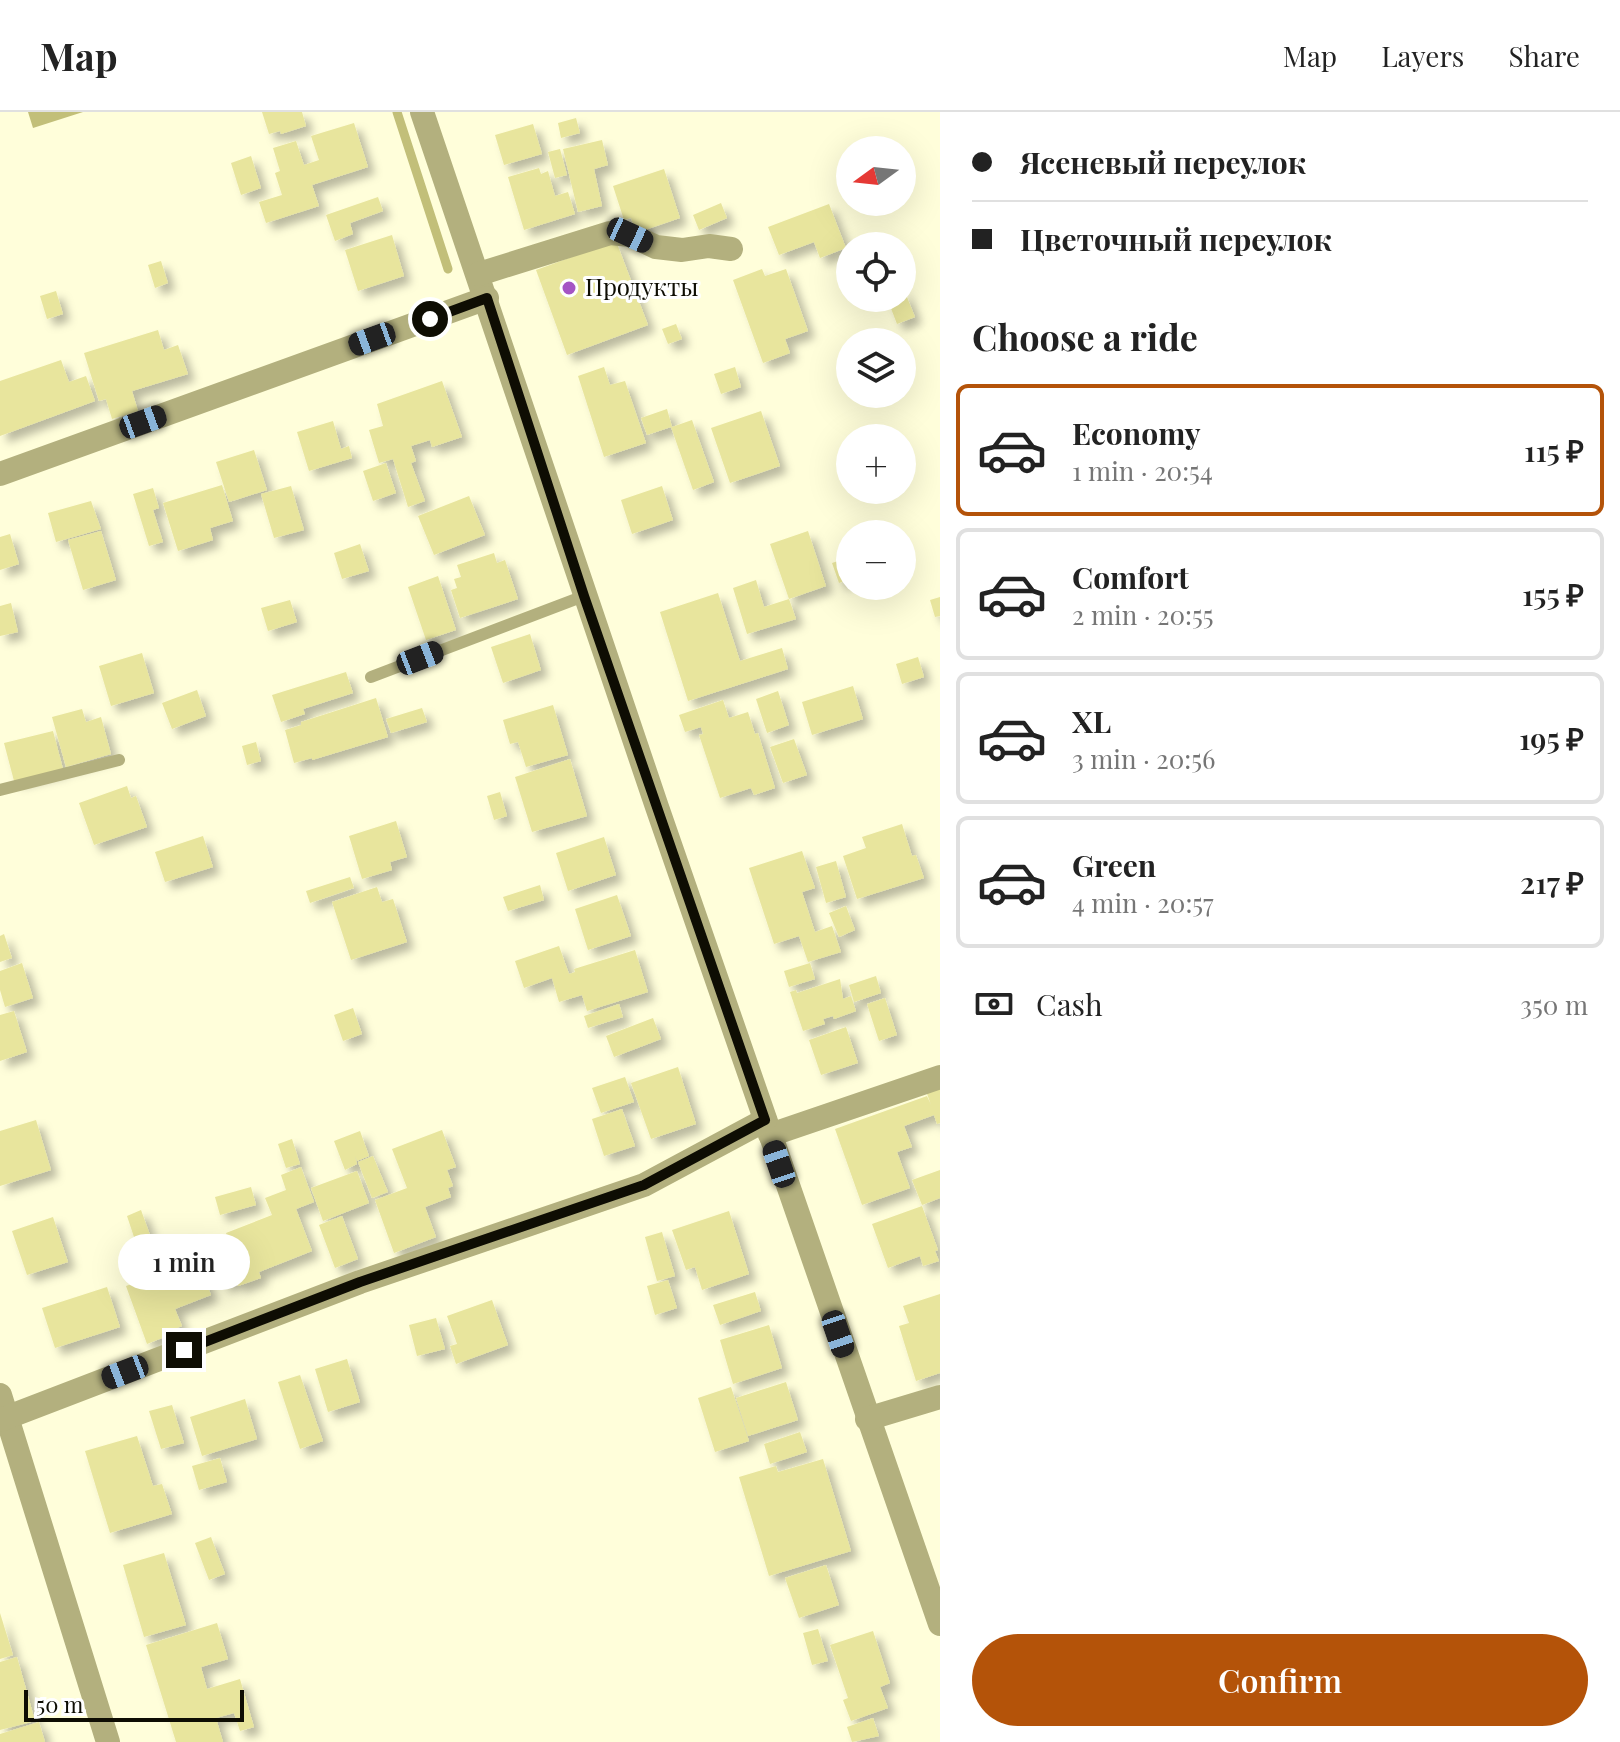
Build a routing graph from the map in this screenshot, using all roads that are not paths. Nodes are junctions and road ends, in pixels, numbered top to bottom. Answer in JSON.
{"nodes":[{"id":1,"x":422,"y":112,"type":"edge"},
{"id":2,"x":731,"y":249,"type":"dead end"},
{"id":3,"x":479,"y":274,"type":"junction"},
{"id":4,"x":487,"y":298,"type":"junction"},
{"id":5,"x":0,"y":474,"type":"edge"},
{"id":6,"x":584,"y":596,"type":"junction"},
{"id":7,"x":371,"y":677,"type":"dead end"},
{"id":8,"x":119,"y":760,"type":"dead end"},
{"id":9,"x":0,"y":790,"type":"edge"},
{"id":10,"x":940,"y":1077,"type":"edge"},
{"id":11,"x":767,"y":1128,"type":"junction"},
{"id":12,"x":940,"y":1397,"type":"edge"},
{"id":13,"x":2,"y":1411,"type":"edge"},
{"id":14,"x":867,"y":1419,"type":"junction"},
{"id":15,"x":940,"y":1624,"type":"edge"},
{"id":16,"x":108,"y":1742,"type":"edge"}],
"edges":[{"from":1,"to":3,"type":"street"},
{"from":2,"to":3,"type":"street"},
{"from":3,"to":4,"type":"street"},
{"from":4,"to":5,"type":"street"},
{"from":4,"to":6,"type":"street"},
{"from":6,"to":7,"type":"lane"},
{"from":6,"to":11,"type":"street"},
{"from":8,"to":9,"type":"lane"},
{"from":10,"to":11,"type":"street"},
{"from":11,"to":13,"type":"street"},
{"from":11,"to":14,"type":"street"},
{"from":12,"to":14,"type":"street"},
{"from":13,"to":16,"type":"street"},
{"from":14,"to":15,"type":"street"}]}
